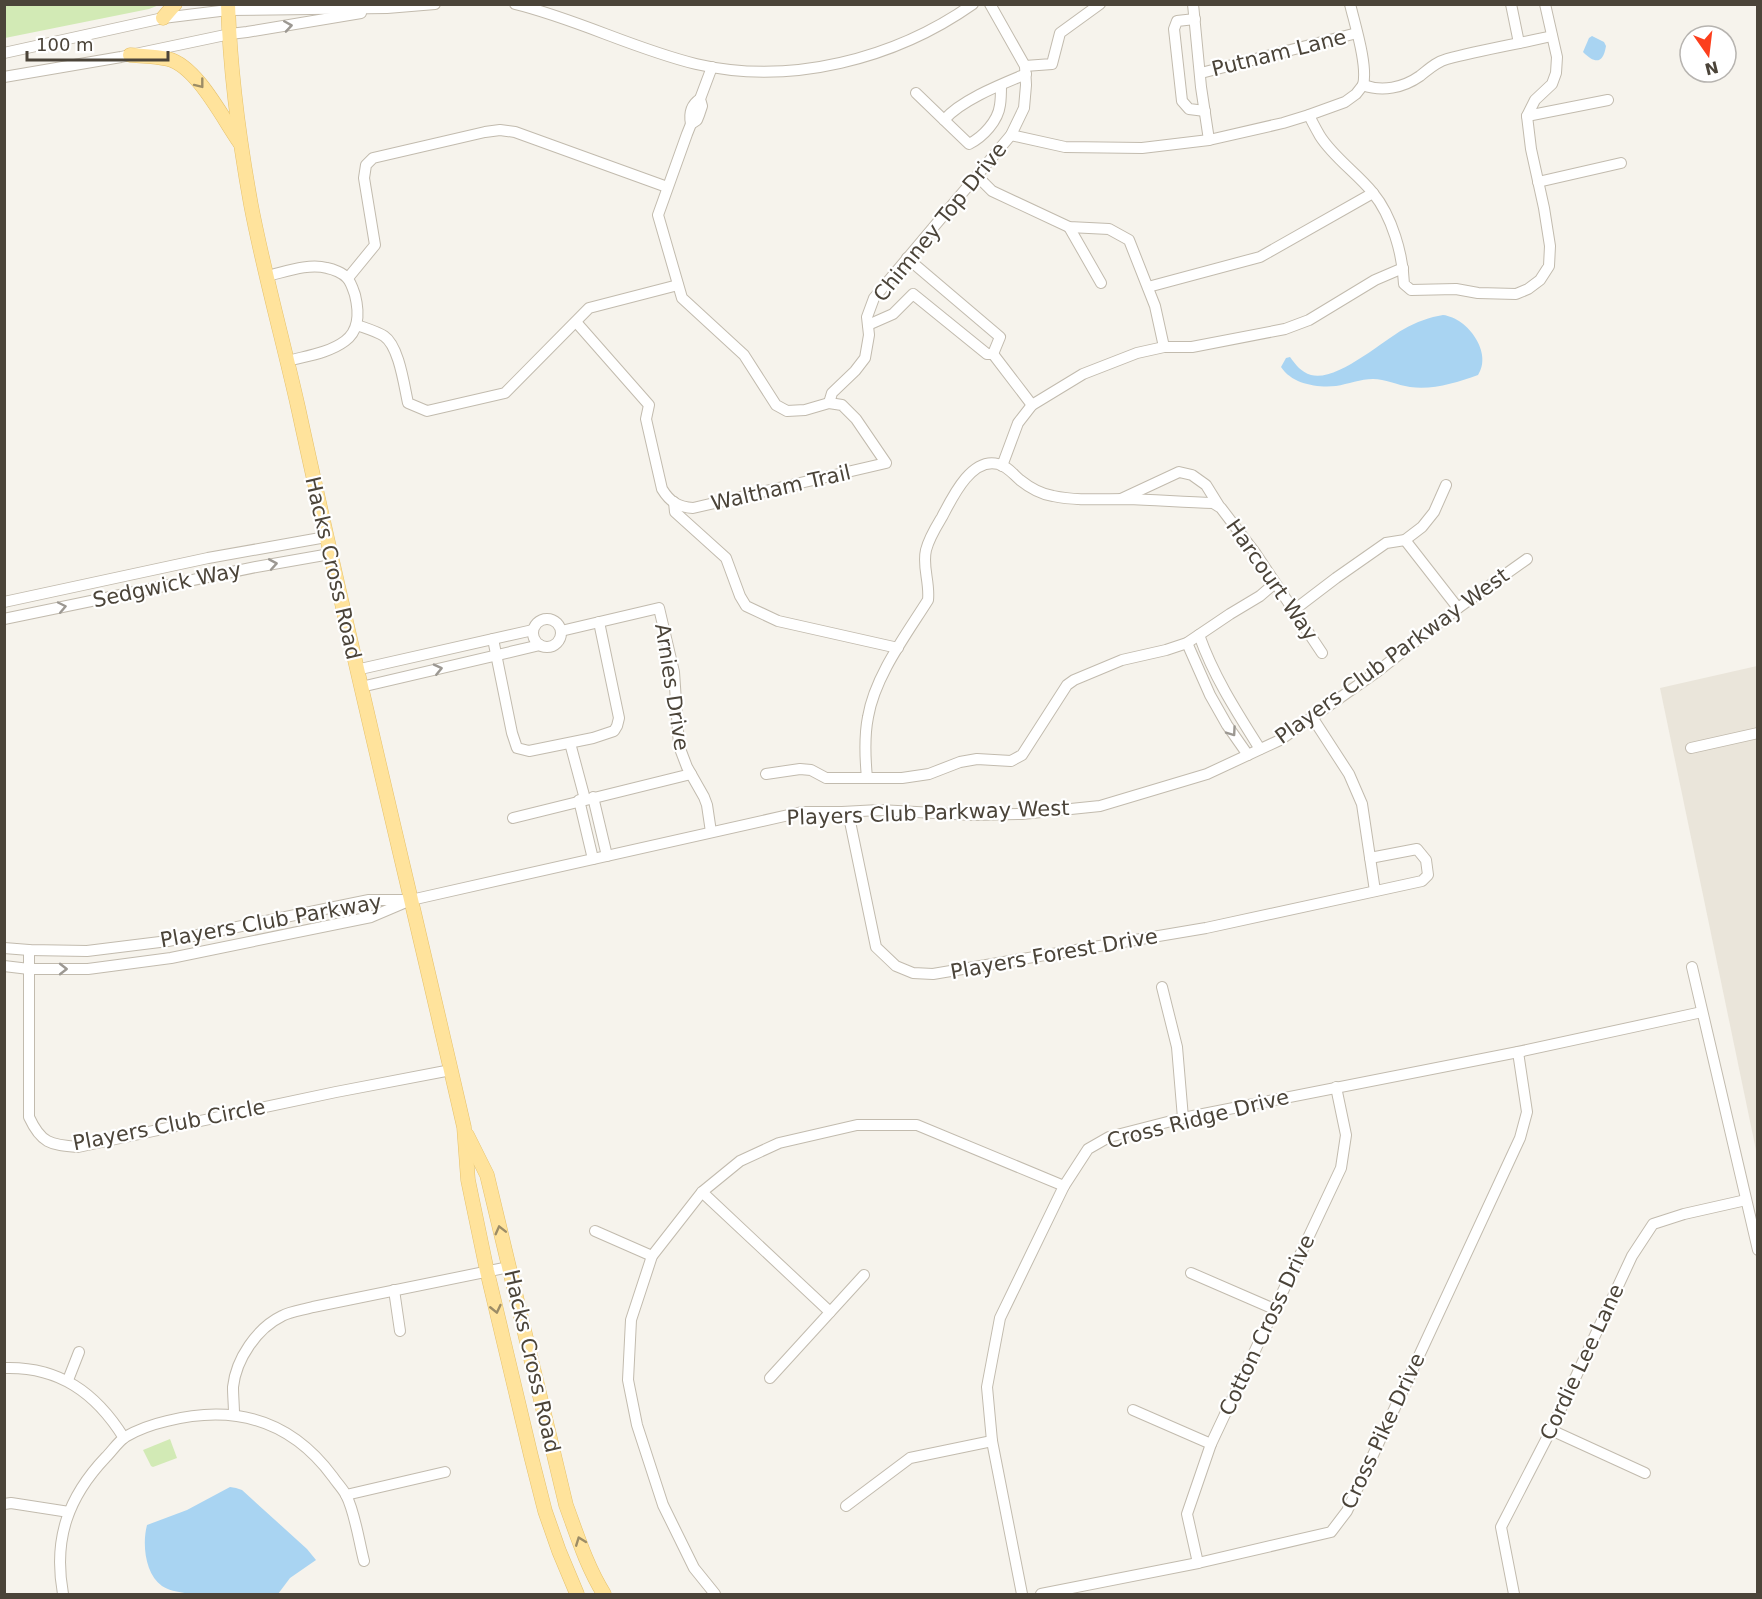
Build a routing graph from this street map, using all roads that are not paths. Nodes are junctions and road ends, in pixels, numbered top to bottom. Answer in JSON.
{"nodes":[{"id":1,"x":174,"y":4,"type":"edge"},
{"id":2,"x":435,"y":4,"type":"edge"},
{"id":3,"x":515,"y":4,"type":"edge"},
{"id":4,"x":973,"y":4,"type":"edge"},
{"id":5,"x":990,"y":4,"type":"edge"},
{"id":6,"x":1100,"y":4,"type":"edge"},
{"id":7,"x":1193,"y":4,"type":"edge"},
{"id":8,"x":1350,"y":4,"type":"edge"},
{"id":9,"x":1511,"y":4,"type":"edge"},
{"id":10,"x":1545,"y":4,"type":"edge"},
{"id":11,"x":228,"y":7,"type":"edge"},
{"id":12,"x":387,"y":8,"type":"junction"},
{"id":13,"x":163,"y":18,"type":"junction"},
{"id":14,"x":1195,"y":20,"type":"junction"},
{"id":15,"x":1357,"y":33,"type":"junction"},
{"id":16,"x":230,"y":34,"type":"junction"},
{"id":17,"x":1552,"y":36,"type":"junction"},
{"id":18,"x":1519,"y":43,"type":"junction"},
{"id":19,"x":4,"y":53,"type":"edge"},
{"id":20,"x":130,"y":55,"type":"junction"},
{"id":21,"x":712,"y":67,"type":"junction"},
{"id":22,"x":1025,"y":70,"type":"junction"},
{"id":23,"x":1201,"y":73,"type":"junction"},
{"id":24,"x":4,"y":77,"type":"edge"},
{"id":25,"x":1001,"y":85,"type":"junction"},
{"id":26,"x":1363,"y":85,"type":"junction"},
{"id":27,"x":916,"y":93,"type":"dead end"},
{"id":28,"x":1608,"y":99,"type":"dead end"},
{"id":29,"x":1205,"y":111,"type":"junction"},
{"id":30,"x":1309,"y":115,"type":"junction"},
{"id":31,"x":1527,"y":116,"type":"junction"},
{"id":32,"x":944,"y":120,"type":"junction"},
{"id":33,"x":1011,"y":135,"type":"junction"},
{"id":34,"x":1209,"y":140,"type":"junction"},
{"id":35,"x":242,"y":147,"type":"junction"},
{"id":36,"x":1621,"y":163,"type":"dead end"},
{"id":37,"x":977,"y":176,"type":"junction"},
{"id":38,"x":1538,"y":182,"type":"junction"},
{"id":39,"x":667,"y":187,"type":"junction"},
{"id":40,"x":1374,"y":193,"type":"junction"},
{"id":41,"x":1069,"y":227,"type":"junction"},
{"id":42,"x":907,"y":258,"type":"junction"},
{"id":43,"x":1403,"y":268,"type":"junction"},
{"id":44,"x":267,"y":276,"type":"junction"},
{"id":45,"x":348,"y":278,"type":"junction"},
{"id":46,"x":1101,"y":283,"type":"dead end"},
{"id":47,"x":678,"y":285,"type":"junction"},
{"id":48,"x":1148,"y":287,"type":"junction"},
{"id":49,"x":576,"y":322,"type":"junction"},
{"id":50,"x":357,"y":325,"type":"junction"},
{"id":51,"x":868,"y":325,"type":"junction"},
{"id":52,"x":1164,"y":347,"type":"junction"},
{"id":53,"x":993,"y":354,"type":"junction"},
{"id":54,"x":288,"y":361,"type":"junction"},
{"id":55,"x":829,"y":403,"type":"junction"},
{"id":56,"x":1032,"y":405,"type":"junction"},
{"id":57,"x":1002,"y":466,"type":"junction"},
{"id":58,"x":1446,"y":485,"type":"dead end"},
{"id":59,"x":1120,"y":500,"type":"junction"},
{"id":60,"x":675,"y":503,"type":"junction"},
{"id":61,"x":1221,"y":508,"type":"junction"},
{"id":62,"x":326,"y":537,"type":"junction"},
{"id":63,"x":1405,"y":540,"type":"junction"},
{"id":64,"x":330,"y":554,"type":"junction"},
{"id":65,"x":1527,"y":559,"type":"dead end"},
{"id":66,"x":1275,"y":583,"type":"junction"},
{"id":67,"x":4,"y":602,"type":"edge"},
{"id":68,"x":1458,"y":608,"type":"junction"},
{"id":69,"x":1294,"y":610,"type":"junction"},
{"id":70,"x":4,"y":619,"type":"edge"},
{"id":71,"x":599,"y":622,"type":"junction"},
{"id":72,"x":533,"y":630,"type":"junction"},
{"id":73,"x":561,"y":631,"type":"junction"},
{"id":74,"x":1199,"y":635,"type":"junction"},
{"id":75,"x":493,"y":639,"type":"junction"},
{"id":76,"x":1187,"y":643,"type":"junction"},
{"id":77,"x":540,"y":645,"type":"junction"},
{"id":78,"x":455,"y":648,"type":"junction"},
{"id":79,"x":898,"y":648,"type":"junction"},
{"id":80,"x":1322,"y":653,"type":"dead end"},
{"id":81,"x":496,"y":656,"type":"junction"},
{"id":82,"x":399,"y":660,"type":"junction"},
{"id":83,"x":459,"y":664,"type":"junction"},
{"id":84,"x":356,"y":670,"type":"junction"},
{"id":85,"x":1216,"y":676,"type":"junction"},
{"id":86,"x":403,"y":677,"type":"junction"},
{"id":87,"x":1204,"y":683,"type":"junction"},
{"id":88,"x":361,"y":687,"type":"junction"},
{"id":89,"x":1228,"y":700,"type":"junction"},
{"id":90,"x":1217,"y":707,"type":"junction"},
{"id":91,"x":1312,"y":717,"type":"junction"},
{"id":92,"x":1758,"y":733,"type":"edge"},
{"id":93,"x":570,"y":743,"type":"junction"},
{"id":94,"x":1691,"y":748,"type":"dead end"},
{"id":95,"x":1260,"y":749,"type":"junction"},
{"id":96,"x":1248,"y":754,"type":"junction"},
{"id":97,"x":691,"y":774,"type":"junction"},
{"id":98,"x":766,"y":774,"type":"dead end"},
{"id":99,"x":867,"y":778,"type":"junction"},
{"id":100,"x":586,"y":799,"type":"junction"},
{"id":101,"x":848,"y":812,"type":"junction"},
{"id":102,"x":513,"y":818,"type":"dead end"},
{"id":103,"x":598,"y":818,"type":"junction"},
{"id":104,"x":585,"y":821,"type":"junction"},
{"id":105,"x":711,"y":832,"type":"junction"},
{"id":106,"x":607,"y":856,"type":"junction"},
{"id":107,"x":1370,"y":858,"type":"junction"},
{"id":108,"x":593,"y":859,"type":"junction"},
{"id":109,"x":1375,"y":891,"type":"junction"},
{"id":110,"x":411,"y":900,"type":"junction"},
{"id":111,"x":4,"y":948,"type":"edge"},
{"id":112,"x":29,"y":950,"type":"junction"},
{"id":113,"x":4,"y":966,"type":"edge"},
{"id":114,"x":1692,"y":967,"type":"dead end"},
{"id":115,"x":29,"y":969,"type":"junction"},
{"id":116,"x":1162,"y":987,"type":"dead end"},
{"id":117,"x":1702,"y":1012,"type":"junction"},
{"id":118,"x":1518,"y":1052,"type":"junction"},
{"id":119,"x":451,"y":1070,"type":"junction"},
{"id":120,"x":1336,"y":1087,"type":"junction"},
{"id":121,"x":1183,"y":1118,"type":"junction"},
{"id":122,"x":464,"y":1127,"type":"junction"},
{"id":123,"x":1064,"y":1186,"type":"junction"},
{"id":124,"x":702,"y":1192,"type":"junction"},
{"id":125,"x":1746,"y":1200,"type":"junction"},
{"id":126,"x":595,"y":1231,"type":"dead end"},
{"id":127,"x":1758,"y":1250,"type":"edge"},
{"id":128,"x":652,"y":1256,"type":"junction"},
{"id":129,"x":509,"y":1267,"type":"junction"},
{"id":130,"x":487,"y":1271,"type":"junction"},
{"id":131,"x":1191,"y":1274,"type":"dead end"},
{"id":132,"x":864,"y":1275,"type":"dead end"},
{"id":133,"x":394,"y":1290,"type":"junction"},
{"id":134,"x":1274,"y":1309,"type":"junction"},
{"id":135,"x":830,"y":1312,"type":"junction"},
{"id":136,"x":400,"y":1331,"type":"dead end"},
{"id":137,"x":79,"y":1352,"type":"dead end"},
{"id":138,"x":4,"y":1368,"type":"edge"},
{"id":139,"x":770,"y":1378,"type":"dead end"},
{"id":140,"x":68,"y":1380,"type":"junction"},
{"id":141,"x":1133,"y":1410,"type":"dead end"},
{"id":142,"x":234,"y":1414,"type":"junction"},
{"id":143,"x":1551,"y":1430,"type":"junction"},
{"id":144,"x":124,"y":1438,"type":"junction"},
{"id":145,"x":992,"y":1441,"type":"junction"},
{"id":146,"x":1210,"y":1444,"type":"junction"},
{"id":147,"x":445,"y":1472,"type":"dead end"},
{"id":148,"x":1645,"y":1473,"type":"dead end"},
{"id":149,"x":346,"y":1495,"type":"junction"},
{"id":150,"x":4,"y":1504,"type":"edge"},
{"id":151,"x":846,"y":1506,"type":"dead end"},
{"id":152,"x":69,"y":1512,"type":"junction"},
{"id":153,"x":364,"y":1561,"type":"dead end"},
{"id":154,"x":1198,"y":1563,"type":"junction"},
{"id":155,"x":63,"y":1594,"type":"edge"},
{"id":156,"x":577,"y":1594,"type":"edge"},
{"id":157,"x":604,"y":1594,"type":"edge"},
{"id":158,"x":715,"y":1594,"type":"edge"},
{"id":159,"x":1022,"y":1594,"type":"edge"},
{"id":160,"x":1041,"y":1594,"type":"edge"},
{"id":161,"x":1514,"y":1594,"type":"edge"}],
"edges":[{"from":1,"to":13,"type":"main road"},
{"from":2,"to":12,"type":"street"},
{"from":3,"to":21,"type":"street"},
{"from":4,"to":21,"type":"street"},
{"from":5,"to":22,"type":"street"},
{"from":6,"to":22,"type":"street"},
{"from":7,"to":14,"type":"street"},
{"from":8,"to":15,"type":"street"},
{"from":9,"to":18,"type":"street"},
{"from":10,"to":17,"type":"street"},
{"from":11,"to":12,"type":"street"},
{"from":11,"to":13,"type":"street"},
{"from":11,"to":16,"type":"main road","name":"Hacks Cross Road"},
{"from":16,"to":12,"type":"street","one_way":true},
{"from":13,"to":19,"type":"street"},
{"from":14,"to":23,"type":"street"},
{"from":14,"to":29,"type":"street"},
{"from":15,"to":23,"type":"street","name":"Putnam Lane"},
{"from":15,"to":26,"type":"street"},
{"from":16,"to":20,"type":"street"},
{"from":16,"to":35,"type":"main road","name":"Hacks Cross Road"},
{"from":17,"to":18,"type":"street"},
{"from":17,"to":31,"type":"street"},
{"from":18,"to":26,"type":"street"},
{"from":20,"to":24,"type":"street"},
{"from":20,"to":35,"type":"main road","one_way":true},
{"from":21,"to":39,"type":"street"},
{"from":22,"to":25,"type":"street"},
{"from":22,"to":33,"type":"street","name":"Chimney Top Drive"},
{"from":23,"to":29,"type":"street"},
{"from":25,"to":32,"type":"street"},
{"from":25,"to":32,"type":"street"},
{"from":26,"to":30,"type":"street"},
{"from":27,"to":32,"type":"street"},
{"from":28,"to":31,"type":"street"},
{"from":29,"to":34,"type":"street"},
{"from":30,"to":34,"type":"street"},
{"from":30,"to":40,"type":"street"},
{"from":31,"to":38,"type":"street"},
{"from":33,"to":34,"type":"street"},
{"from":33,"to":37,"type":"street","name":"Chimney Top Drive"},
{"from":35,"to":44,"type":"main road","name":"Hacks Cross Road"},
{"from":36,"to":38,"type":"street"},
{"from":37,"to":41,"type":"street"},
{"from":37,"to":42,"type":"street","name":"Chimney Top Drive"},
{"from":38,"to":43,"type":"street"},
{"from":39,"to":45,"type":"street"},
{"from":39,"to":47,"type":"street"},
{"from":40,"to":43,"type":"street"},
{"from":40,"to":48,"type":"street"},
{"from":41,"to":46,"type":"street"},
{"from":41,"to":48,"type":"street"},
{"from":42,"to":51,"type":"street","name":"Chimney Top Drive"},
{"from":42,"to":53,"type":"street"},
{"from":43,"to":52,"type":"street"},
{"from":44,"to":45,"type":"street"},
{"from":44,"to":54,"type":"main road","name":"Hacks Cross Road"},
{"from":45,"to":50,"type":"street"},
{"from":47,"to":49,"type":"street"},
{"from":47,"to":55,"type":"street"},
{"from":48,"to":52,"type":"street"},
{"from":49,"to":50,"type":"street"},
{"from":49,"to":60,"type":"street"},
{"from":50,"to":54,"type":"street"},
{"from":51,"to":53,"type":"street"},
{"from":51,"to":55,"type":"street","name":"Chimney Top Drive"},
{"from":52,"to":56,"type":"street"},
{"from":53,"to":56,"type":"street"},
{"from":54,"to":62,"type":"main road","name":"Hacks Cross Road"},
{"from":55,"to":60,"type":"street","name":"Waltham Trail"},
{"from":56,"to":57,"type":"street"},
{"from":57,"to":59,"type":"street","name":"Harcourt Way"},
{"from":57,"to":79,"type":"street"},
{"from":58,"to":63,"type":"street"},
{"from":59,"to":61,"type":"street","name":"Harcourt Way"},
{"from":59,"to":61,"type":"street","name":"Harcourt Way"},
{"from":60,"to":79,"type":"street"},
{"from":61,"to":66,"type":"street","name":"Harcourt Way"},
{"from":62,"to":64,"type":"main road","name":"Hacks Cross Road"},
{"from":62,"to":67,"type":"street","name":"Sedgwick Way"},
{"from":63,"to":68,"type":"street"},
{"from":63,"to":69,"type":"street"},
{"from":70,"to":64,"type":"street","name":"Sedgwick Way","one_way":true},
{"from":64,"to":84,"type":"main road","name":"Hacks Cross Road"},
{"from":65,"to":68,"type":"street","name":"Players Club Parkway West"},
{"from":66,"to":69,"type":"street","name":"Harcourt Way"},
{"from":66,"to":74,"type":"street"},
{"from":68,"to":91,"type":"street","name":"Players Club Parkway West"},
{"from":69,"to":80,"type":"street","name":"Harcourt Way"},
{"from":71,"to":73,"type":"street"},
{"from":71,"to":93,"type":"street"},
{"from":71,"to":97,"type":"street","name":"Arnies Drive"},
{"from":72,"to":73,"type":"street"},
{"from":72,"to":75,"type":"street"},
{"from":72,"to":77,"type":"street"},
{"from":73,"to":77,"type":"street"},
{"from":74,"to":76,"type":"street"},
{"from":74,"to":85,"type":"street"},
{"from":75,"to":78,"type":"street"},
{"from":75,"to":81,"type":"street"},
{"from":76,"to":87,"type":"street"},
{"from":76,"to":99,"type":"street"},
{"from":77,"to":81,"type":"street"},
{"from":78,"to":82,"type":"street"},
{"from":78,"to":83,"type":"street"},
{"from":79,"to":99,"type":"street"},
{"from":81,"to":83,"type":"street"},
{"from":81,"to":93,"type":"street"},
{"from":82,"to":84,"type":"street"},
{"from":82,"to":86,"type":"street"},
{"from":86,"to":83,"type":"street","one_way":true},
{"from":84,"to":88,"type":"main road","name":"Hacks Cross Road"},
{"from":85,"to":87,"type":"street"},
{"from":85,"to":89,"type":"street"},
{"from":86,"to":88,"type":"street"},
{"from":87,"to":90,"type":"street"},
{"from":88,"to":110,"type":"main road","name":"Hacks Cross Road"},
{"from":89,"to":90,"type":"street"},
{"from":89,"to":95,"type":"street"},
{"from":90,"to":96,"type":"street","one_way":true},
{"from":91,"to":95,"type":"street","name":"Players Club Parkway West"},
{"from":91,"to":107,"type":"street"},
{"from":92,"to":94,"type":"street"},
{"from":93,"to":100,"type":"street"},
{"from":95,"to":96,"type":"street","name":"Players Club Parkway West"},
{"from":96,"to":101,"type":"street","name":"Players Club Parkway West"},
{"from":97,"to":100,"type":"street"},
{"from":97,"to":105,"type":"street","name":"Arnies Drive"},
{"from":98,"to":99,"type":"street"},
{"from":100,"to":102,"type":"street"},
{"from":100,"to":103,"type":"street"},
{"from":100,"to":104,"type":"street"},
{"from":101,"to":105,"type":"street","name":"Players Club Parkway West"},
{"from":101,"to":109,"type":"street","name":"Players Forest Drive"},
{"from":103,"to":104,"type":"street"},
{"from":103,"to":106,"type":"street"},
{"from":104,"to":108,"type":"street"},
{"from":105,"to":106,"type":"street","name":"Players Club Parkway West"},
{"from":106,"to":108,"type":"street","name":"Players Club Parkway West"},
{"from":107,"to":109,"type":"street"},
{"from":107,"to":109,"type":"street","name":"Players Forest Drive"},
{"from":108,"to":110,"type":"street","name":"Players Club Parkway West"},
{"from":110,"to":112,"type":"street","name":"Players Club Parkway"},
{"from":115,"to":110,"type":"street","name":"Players Club Parkway","one_way":true},
{"from":110,"to":119,"type":"main road","name":"Hacks Cross Road"},
{"from":111,"to":112,"type":"street","name":"Players Club Parkway"},
{"from":112,"to":115,"type":"street","name":"Players Club Circle"},
{"from":113,"to":115,"type":"street","name":"Players Club Parkway"},
{"from":114,"to":117,"type":"street"},
{"from":115,"to":119,"type":"street","name":"Players Club Circle"},
{"from":116,"to":121,"type":"street"},
{"from":117,"to":118,"type":"street","name":"Cross Ridge Drive"},
{"from":117,"to":125,"type":"street"},
{"from":118,"to":120,"type":"street","name":"Cross Ridge Drive"},
{"from":118,"to":154,"type":"street","name":"Cross Pike Drive"},
{"from":119,"to":122,"type":"main road","name":"Hacks Cross Road"},
{"from":120,"to":121,"type":"street","name":"Cross Ridge Drive"},
{"from":120,"to":134,"type":"street","name":"Cotton Cross Drive"},
{"from":121,"to":123,"type":"street","name":"Cross Ridge Drive"},
{"from":129,"to":122,"type":"main road","name":"Hacks Cross Road","one_way":true},
{"from":122,"to":130,"type":"main road","name":"Hacks Cross Road"},
{"from":123,"to":124,"type":"street"},
{"from":123,"to":145,"type":"street","name":"Cross Ridge Drive"},
{"from":124,"to":128,"type":"street"},
{"from":124,"to":135,"type":"street"},
{"from":125,"to":127,"type":"street"},
{"from":125,"to":143,"type":"street","name":"Cordie Lee Lane"},
{"from":126,"to":128,"type":"street"},
{"from":128,"to":158,"type":"street"},
{"from":129,"to":130,"type":"street"},
{"from":157,"to":129,"type":"main road","name":"Hacks Cross Road","one_way":true},
{"from":130,"to":133,"type":"street"},
{"from":130,"to":156,"type":"main road","name":"Hacks Cross Road","one_way":true},
{"from":131,"to":134,"type":"street"},
{"from":132,"to":135,"type":"street"},
{"from":133,"to":136,"type":"street"},
{"from":133,"to":142,"type":"street"},
{"from":134,"to":146,"type":"street","name":"Cotton Cross Drive"},
{"from":135,"to":139,"type":"street"},
{"from":137,"to":140,"type":"street"},
{"from":138,"to":140,"type":"street"},
{"from":140,"to":144,"type":"street"},
{"from":141,"to":146,"type":"street"},
{"from":142,"to":144,"type":"street"},
{"from":142,"to":149,"type":"street"},
{"from":143,"to":148,"type":"street"},
{"from":143,"to":161,"type":"street","name":"Cordie Lee Lane"},
{"from":144,"to":152,"type":"street"},
{"from":145,"to":151,"type":"street"},
{"from":145,"to":159,"type":"street","name":"Cross Ridge Drive"},
{"from":146,"to":154,"type":"street","name":"Cotton Cross Drive"},
{"from":147,"to":149,"type":"street"},
{"from":149,"to":153,"type":"street"},
{"from":150,"to":152,"type":"street"},
{"from":152,"to":155,"type":"street"},
{"from":154,"to":160,"type":"street","name":"Cross Pike Drive"}]}
